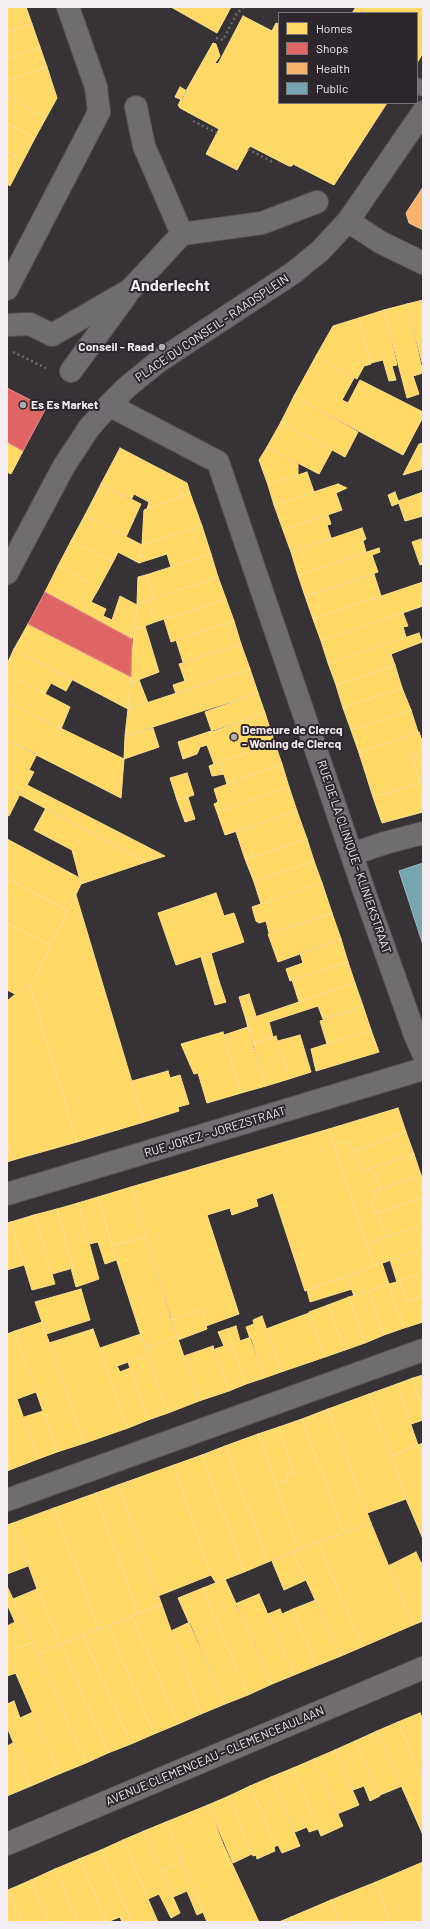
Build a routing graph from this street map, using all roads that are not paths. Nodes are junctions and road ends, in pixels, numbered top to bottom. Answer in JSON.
{"nodes":[{"id":1,"x":68,"y":7,"type":"edge"},
{"id":2,"x":136,"y":107,"type":"dead end"},
{"id":3,"x":423,"y":112,"type":"edge"},
{"id":4,"x":124,"y":135,"type":"dead end"},
{"id":5,"x":144,"y":146,"type":"junction"},
{"id":6,"x":317,"y":202,"type":"dead end"},
{"id":7,"x":348,"y":221,"type":"junction"},
{"id":8,"x":182,"y":234,"type":"junction"},
{"id":9,"x":423,"y":263,"type":"edge"},
{"id":10,"x":7,"y":289,"type":"edge"},
{"id":11,"x":130,"y":290,"type":"junction"},
{"id":12,"x":8,"y":325,"type":"edge"},
{"id":13,"x":71,"y":371,"type":"dead end"},
{"id":14,"x":109,"y":405,"type":"junction"},
{"id":15,"x":7,"y":573,"type":"edge"},
{"id":16,"x":423,"y":833,"type":"edge"},
{"id":17,"x":352,"y":854,"type":"junction"},
{"id":18,"x":423,"y":1053,"type":"edge"},
{"id":19,"x":423,"y":1069,"type":"edge"},
{"id":20,"x":7,"y":1194,"type":"edge"},
{"id":21,"x":423,"y":1350,"type":"edge"},
{"id":22,"x":7,"y":1500,"type":"edge"},
{"id":23,"x":423,"y":1668,"type":"edge"},
{"id":24,"x":7,"y":1844,"type":"edge"}],
"edges":[{"from":1,"to":10,"type":"street"},
{"from":2,"to":5,"type":"street"},
{"from":3,"to":7,"type":"street","name":"PLACE DU CONSEIL - RAADSPLEIN"},
{"from":4,"to":5,"type":"street"},
{"from":5,"to":8,"type":"street"},
{"from":6,"to":8,"type":"street"},
{"from":7,"to":9,"type":"street"},
{"from":7,"to":14,"type":"street","name":"PLACE DU CONSEIL - RAADSPLEIN"},
{"from":8,"to":11,"type":"street"},
{"from":11,"to":12,"type":"street"},
{"from":11,"to":13,"type":"street"},
{"from":14,"to":15,"type":"street","name":"PLACE DU CONSEIL - RAADSPLEIN"},
{"from":14,"to":17,"type":"street","name":"RUE DE LA CLINIQUE - KLINIEKSTRAAT"},
{"from":16,"to":17,"type":"street"},
{"from":17,"to":18,"type":"street","name":"RUE DE LA CLINIQUE - KLINIEKSTRAAT"},
{"from":19,"to":20,"type":"street","name":"RUE JOREZ - JOREZSTRAAT"},
{"from":21,"to":22,"type":"street"},
{"from":23,"to":24,"type":"street","name":"AVENUE CLEMENCEAU - CLEMENCEAULAAN"}]}
